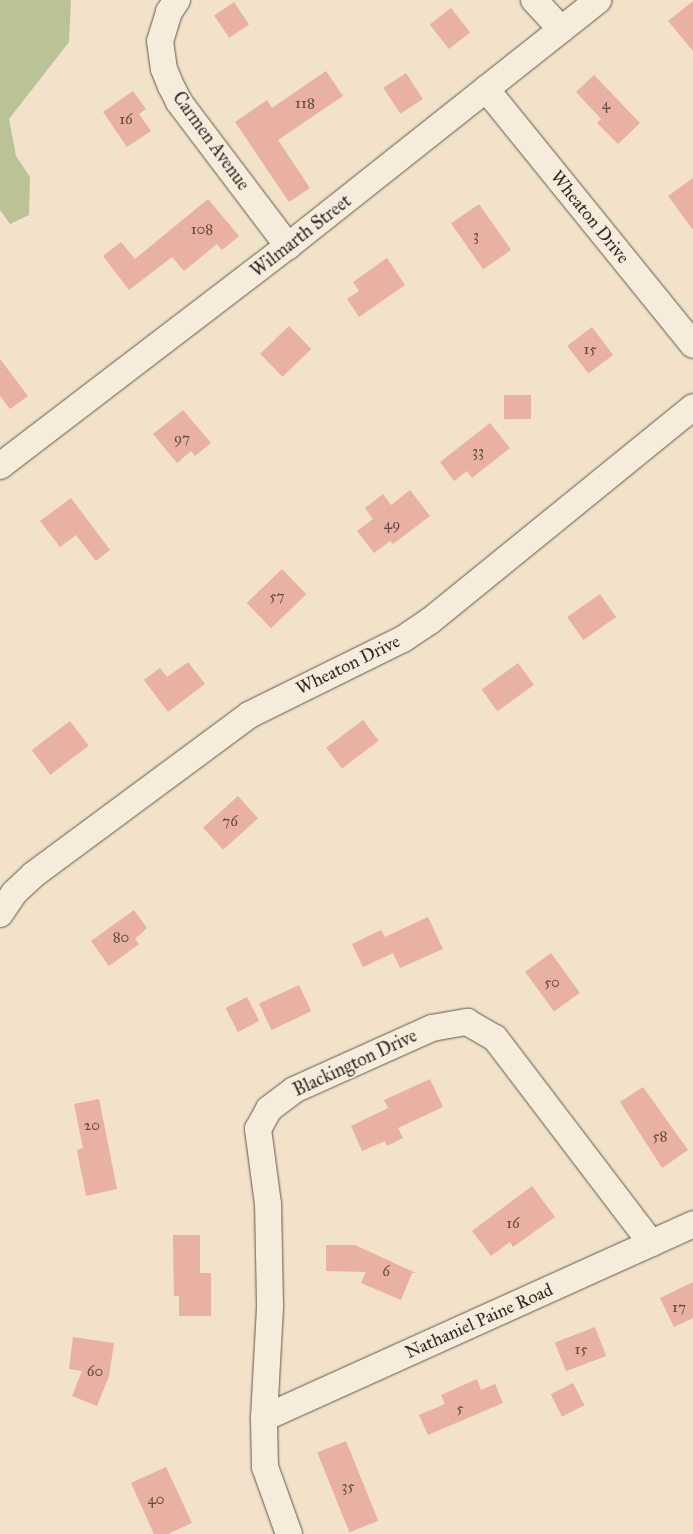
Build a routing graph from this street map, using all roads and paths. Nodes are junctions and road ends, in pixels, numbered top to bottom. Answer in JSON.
{"nodes":[{"id":1,"x":178,"y":0,"type":"edge"},
{"id":2,"x":534,"y":0,"type":"edge"},
{"id":3,"x":598,"y":0,"type":"edge"},
{"id":4,"x":561,"y":29,"type":"junction"},
{"id":5,"x":486,"y":89,"type":"junction"},
{"id":6,"x":288,"y":246,"type":"junction"},
{"id":7,"x":693,"y":345,"type":"edge"},
{"id":8,"x":693,"y":408,"type":"edge"},
{"id":9,"x":0,"y":466,"type":"edge"},
{"id":10,"x":0,"y":914,"type":"edge"},
{"id":11,"x":693,"y":1224,"type":"edge"},
{"id":12,"x":650,"y":1243,"type":"junction"},
{"id":13,"x":264,"y":1418,"type":"junction"},
{"id":14,"x":289,"y":1534,"type":"edge"}],
"edges":[{"from":1,"to":6,"type":"street","name":"Carmen Avenue"},
{"from":2,"to":4,"type":"street"},
{"from":3,"to":4,"type":"street","name":"Wilmarth Street"},
{"from":4,"to":5,"type":"street","name":"Wilmarth Street"},
{"from":5,"to":6,"type":"street","name":"Wilmarth Street"},
{"from":5,"to":7,"type":"street","name":"Wheaton Drive"},
{"from":6,"to":9,"type":"street","name":"Wilmarth Street"},
{"from":8,"to":10,"type":"street","name":"Wheaton Drive"},
{"from":11,"to":12,"type":"street","name":"Nathaniel Paine Road"},
{"from":12,"to":13,"type":"street","name":"Nathaniel Paine Road"},
{"from":12,"to":13,"type":"street","name":"Blackington Drive"},
{"from":13,"to":14,"type":"street","name":"Blackington Drive"}]}
